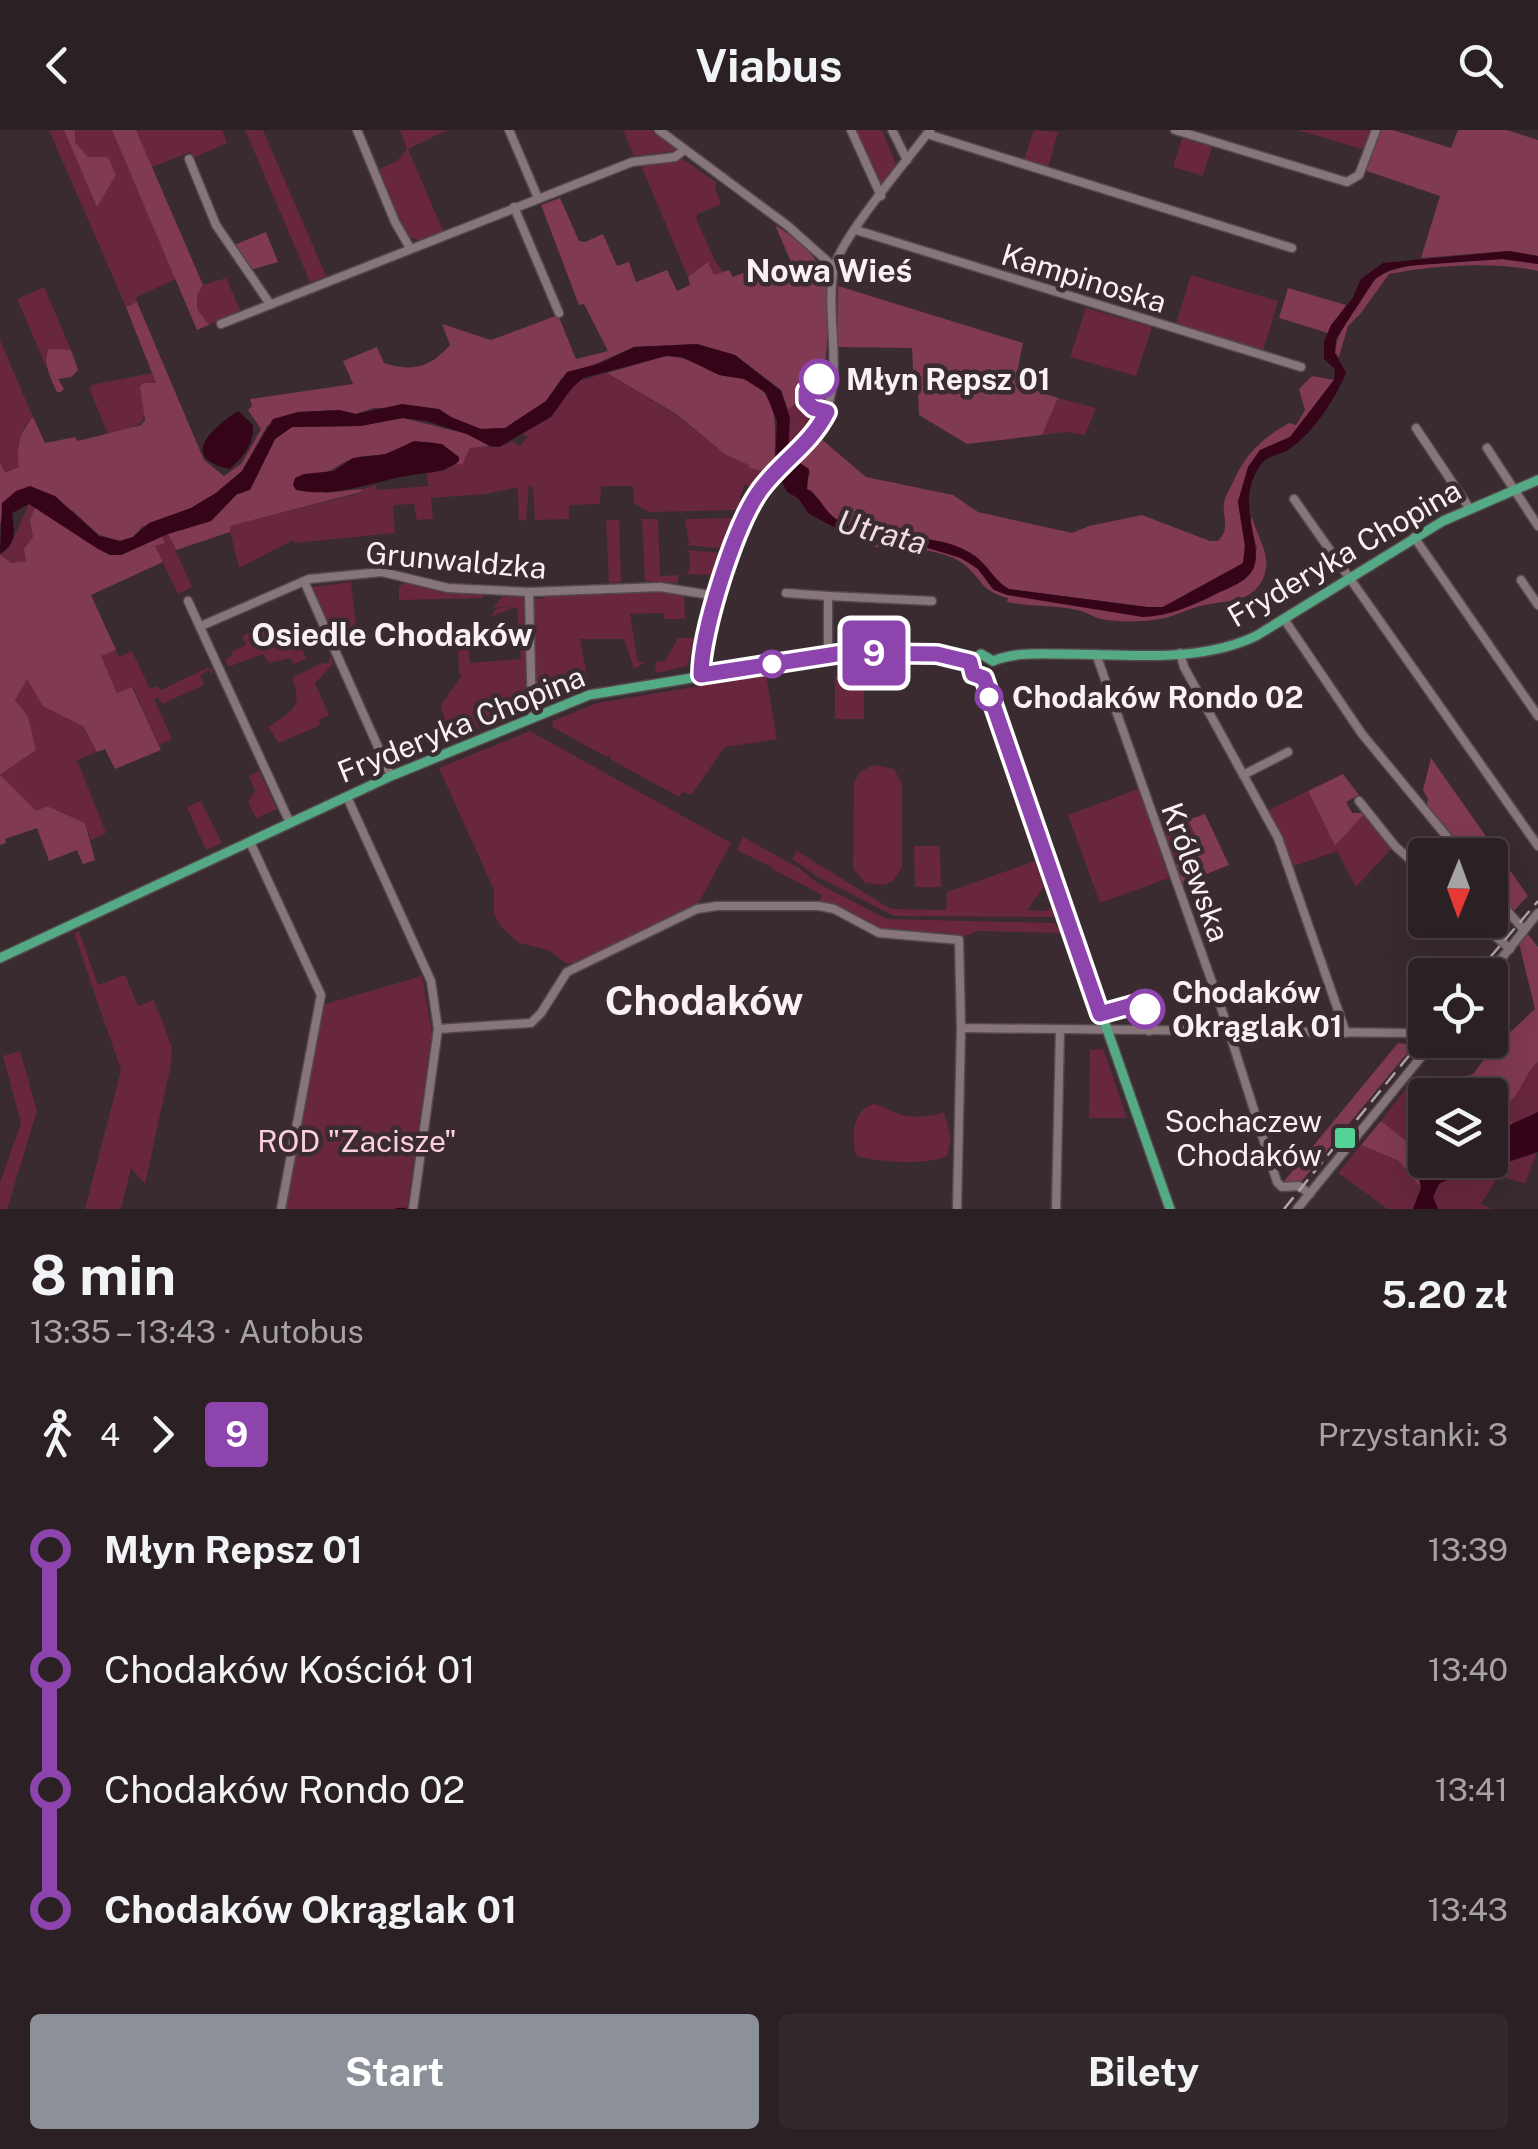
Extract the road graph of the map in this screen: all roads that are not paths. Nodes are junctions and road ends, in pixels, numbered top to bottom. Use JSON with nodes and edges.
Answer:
{"nodes":[{"id":1,"x":356,"y":130,"type":"edge"},
{"id":2,"x":509,"y":130,"type":"edge"},
{"id":3,"x":658,"y":130,"type":"edge"},
{"id":4,"x":851,"y":130,"type":"edge"},
{"id":5,"x":892,"y":130,"type":"edge"},
{"id":6,"x":1174,"y":130,"type":"edge"},
{"id":7,"x":1376,"y":130,"type":"edge"},
{"id":8,"x":928,"y":132,"type":"edge"},
{"id":9,"x":684,"y":150,"type":"junction"},
{"id":10,"x":189,"y":158,"type":"dead end"},
{"id":11,"x":907,"y":160,"type":"junction"},
{"id":12,"x":881,"y":196,"type":"junction"},
{"id":13,"x":538,"y":198,"type":"junction"},
{"id":14,"x":514,"y":207,"type":"junction"},
{"id":15,"x":856,"y":230,"type":"junction"},
{"id":16,"x":410,"y":248,"type":"junction"},
{"id":17,"x":1292,"y":248,"type":"dead end"},
{"id":18,"x":834,"y":267,"type":"junction"},
{"id":19,"x":270,"y":304,"type":"junction"},
{"id":20,"x":559,"y":313,"type":"dead end"},
{"id":21,"x":220,"y":324,"type":"dead end"},
{"id":22,"x":1301,"y":367,"type":"dead end"},
{"id":23,"x":1416,"y":428,"type":"dead end"},
{"id":24,"x":1487,"y":448,"type":"dead end"},
{"id":25,"x":1538,"y":480,"type":"edge"},
{"id":26,"x":1514,"y":489,"type":"junction"},
{"id":27,"x":1294,"y":500,"type":"dead end"},
{"id":28,"x":1470,"y":509,"type":"junction"},
{"id":29,"x":1538,"y":526,"type":"edge"},
{"id":30,"x":1414,"y":537,"type":"junction"},
{"id":31,"x":1350,"y":578,"type":"junction"},
{"id":32,"x":1521,"y":580,"type":"dead end"},
{"id":33,"x":304,"y":581,"type":"junction"},
{"id":34,"x":530,"y":592,"type":"junction"},
{"id":35,"x":786,"y":594,"type":"dead end"},
{"id":36,"x":717,"y":596,"type":"junction"},
{"id":37,"x":828,"y":596,"type":"junction"},
{"id":38,"x":188,"y":601,"type":"dead end"},
{"id":39,"x":932,"y":602,"type":"dead end"},
{"id":40,"x":1538,"y":605,"type":"edge"},
{"id":41,"x":1284,"y":619,"type":"junction"},
{"id":42,"x":201,"y":626,"type":"junction"},
{"id":43,"x":1180,"y":653,"type":"junction"},
{"id":44,"x":1096,"y":654,"type":"junction"},
{"id":45,"x":828,"y":655,"type":"junction"},
{"id":46,"x":992,"y":661,"type":"junction"},
{"id":47,"x":970,"y":662,"type":"junction"},
{"id":48,"x":701,"y":675,"type":"junction"},
{"id":49,"x":984,"y":678,"type":"junction"},
{"id":50,"x":1538,"y":716,"type":"edge"},
{"id":51,"x":532,"y":718,"type":"junction"},
{"id":52,"x":1288,"y":752,"type":"dead end"},
{"id":53,"x":1243,"y":774,"type":"junction"},
{"id":54,"x":391,"y":776,"type":"junction"},
{"id":55,"x":347,"y":797,"type":"junction"},
{"id":56,"x":1358,"y":802,"type":"dead end"},
{"id":57,"x":290,"y":823,"type":"junction"},
{"id":58,"x":1447,"y":838,"type":"edge"},
{"id":59,"x":250,"y":842,"type":"junction"},
{"id":60,"x":1538,"y":846,"type":"edge"},
{"id":61,"x":1408,"y":859,"type":"edge"},
{"id":62,"x":1508,"y":912,"type":"edge"},
{"id":63,"x":1538,"y":913,"type":"edge"},
{"id":64,"x":1524,"y":930,"type":"junction"},
{"id":65,"x":1497,"y":938,"type":"edge"},
{"id":66,"x":1510,"y":949,"type":"junction"},
{"id":67,"x":0,"y":958,"type":"edge"},
{"id":68,"x":1502,"y":958,"type":"edge"},
{"id":69,"x":1100,"y":1014,"type":"junction"},
{"id":70,"x":961,"y":1028,"type":"junction"},
{"id":71,"x":438,"y":1029,"type":"junction"},
{"id":72,"x":1060,"y":1030,"type":"junction"},
{"id":73,"x":1106,"y":1031,"type":"junction"},
{"id":74,"x":1149,"y":1031,"type":"junction"},
{"id":75,"x":1226,"y":1031,"type":"junction"},
{"id":76,"x":1346,"y":1033,"type":"junction"},
{"id":77,"x":1408,"y":1038,"type":"edge"},
{"id":78,"x":1417,"y":1058,"type":"edge"},
{"id":79,"x":1310,"y":1194,"type":"junction"},
{"id":80,"x":281,"y":1209,"type":"edge"},
{"id":81,"x":412,"y":1209,"type":"edge"},
{"id":82,"x":957,"y":1209,"type":"edge"},
{"id":83,"x":1056,"y":1209,"type":"edge"},
{"id":84,"x":1170,"y":1209,"type":"edge"},
{"id":85,"x":1297,"y":1209,"type":"edge"}],
"edges":[{"from":1,"to":16,"type":"street"},
{"from":2,"to":13,"type":"street"},
{"from":3,"to":9,"type":"street"},
{"from":4,"to":12,"type":"street"},
{"from":5,"to":11,"type":"street"},
{"from":6,"to":7,"type":"street"},
{"from":8,"to":11,"type":"street"},
{"from":8,"to":17,"type":"street"},
{"from":9,"to":13,"type":"street"},
{"from":9,"to":18,"type":"street"},
{"from":10,"to":19,"type":"street"},
{"from":11,"to":12,"type":"street"},
{"from":12,"to":15,"type":"street"},
{"from":13,"to":14,"type":"street"},
{"from":14,"to":16,"type":"street"},
{"from":14,"to":20,"type":"street"},
{"from":15,"to":18,"type":"street"},
{"from":15,"to":22,"type":"street","name":"Kampinoska"},
{"from":16,"to":19,"type":"street"},
{"from":18,"to":36,"type":"street"},
{"from":19,"to":21,"type":"street"},
{"from":23,"to":28,"type":"street"},
{"from":24,"to":26,"type":"street"},
{"from":25,"to":26,"type":"main road","name":"Fryderyka Chopina"},
{"from":26,"to":28,"type":"main road","name":"Fryderyka Chopina"},
{"from":26,"to":29,"type":"street"},
{"from":27,"to":31,"type":"street"},
{"from":28,"to":30,"type":"main road","name":"Fryderyka Chopina"},
{"from":30,"to":31,"type":"main road","name":"Fryderyka Chopina"},
{"from":30,"to":50,"type":"street"},
{"from":31,"to":41,"type":"main road","name":"Fryderyka Chopina"},
{"from":31,"to":60,"type":"street"},
{"from":32,"to":40,"type":"street"},
{"from":33,"to":34,"type":"street","name":"Grunwaldzka"},
{"from":33,"to":42,"type":"street","name":"Grunwaldzka"},
{"from":33,"to":54,"type":"street"},
{"from":34,"to":36,"type":"street","name":"Grunwaldzka"},
{"from":34,"to":51,"type":"street"},
{"from":35,"to":37,"type":"street"},
{"from":36,"to":48,"type":"street"},
{"from":37,"to":39,"type":"street"},
{"from":37,"to":45,"type":"street"},
{"from":38,"to":42,"type":"street"},
{"from":41,"to":43,"type":"main road","name":"Fryderyka Chopina"},
{"from":41,"to":58,"type":"street"},
{"from":42,"to":57,"type":"street"},
{"from":43,"to":44,"type":"main road","name":"Fryderyka Chopina"},
{"from":43,"to":53,"type":"street"},
{"from":44,"to":46,"type":"main road","name":"Fryderyka Chopina"},
{"from":44,"to":75,"type":"street","name":"Królewska"},
{"from":45,"to":47,"type":"main road","name":"Fryderyka Chopina"},
{"from":45,"to":48,"type":"main road","name":"Fryderyka Chopina"},
{"from":46,"to":47,"type":"main road"},
{"from":46,"to":49,"type":"main road"},
{"from":47,"to":49,"type":"main road"},
{"from":48,"to":51,"type":"main road","name":"Fryderyka Chopina"},
{"from":49,"to":69,"type":"main road"},
{"from":51,"to":54,"type":"main road","name":"Fryderyka Chopina"},
{"from":52,"to":53,"type":"street"},
{"from":53,"to":76,"type":"street"},
{"from":54,"to":55,"type":"main road","name":"Fryderyka Chopina"},
{"from":55,"to":57,"type":"main road","name":"Fryderyka Chopina"},
{"from":55,"to":71,"type":"street"},
{"from":56,"to":61,"type":"street"},
{"from":57,"to":59,"type":"main road","name":"Fryderyka Chopina"},
{"from":59,"to":67,"type":"main road","name":"Fryderyka Chopina"},
{"from":59,"to":80,"type":"street"},
{"from":62,"to":64,"type":"street"},
{"from":63,"to":64,"type":"street"},
{"from":64,"to":66,"type":"street"},
{"from":65,"to":66,"type":"street"},
{"from":66,"to":68,"type":"street"},
{"from":69,"to":73,"type":"main road"},
{"from":69,"to":74,"type":"street"},
{"from":70,"to":71,"type":"street"},
{"from":70,"to":72,"type":"street"},
{"from":70,"to":82,"type":"street"},
{"from":71,"to":81,"type":"street"},
{"from":72,"to":73,"type":"street"},
{"from":72,"to":83,"type":"street"},
{"from":73,"to":74,"type":"street"},
{"from":73,"to":84,"type":"main road"},
{"from":74,"to":75,"type":"street"},
{"from":75,"to":76,"type":"street"},
{"from":75,"to":79,"type":"street","name":"Królewska"},
{"from":76,"to":77,"type":"street"},
{"from":78,"to":79,"type":"street"},
{"from":79,"to":85,"type":"street"}]}
